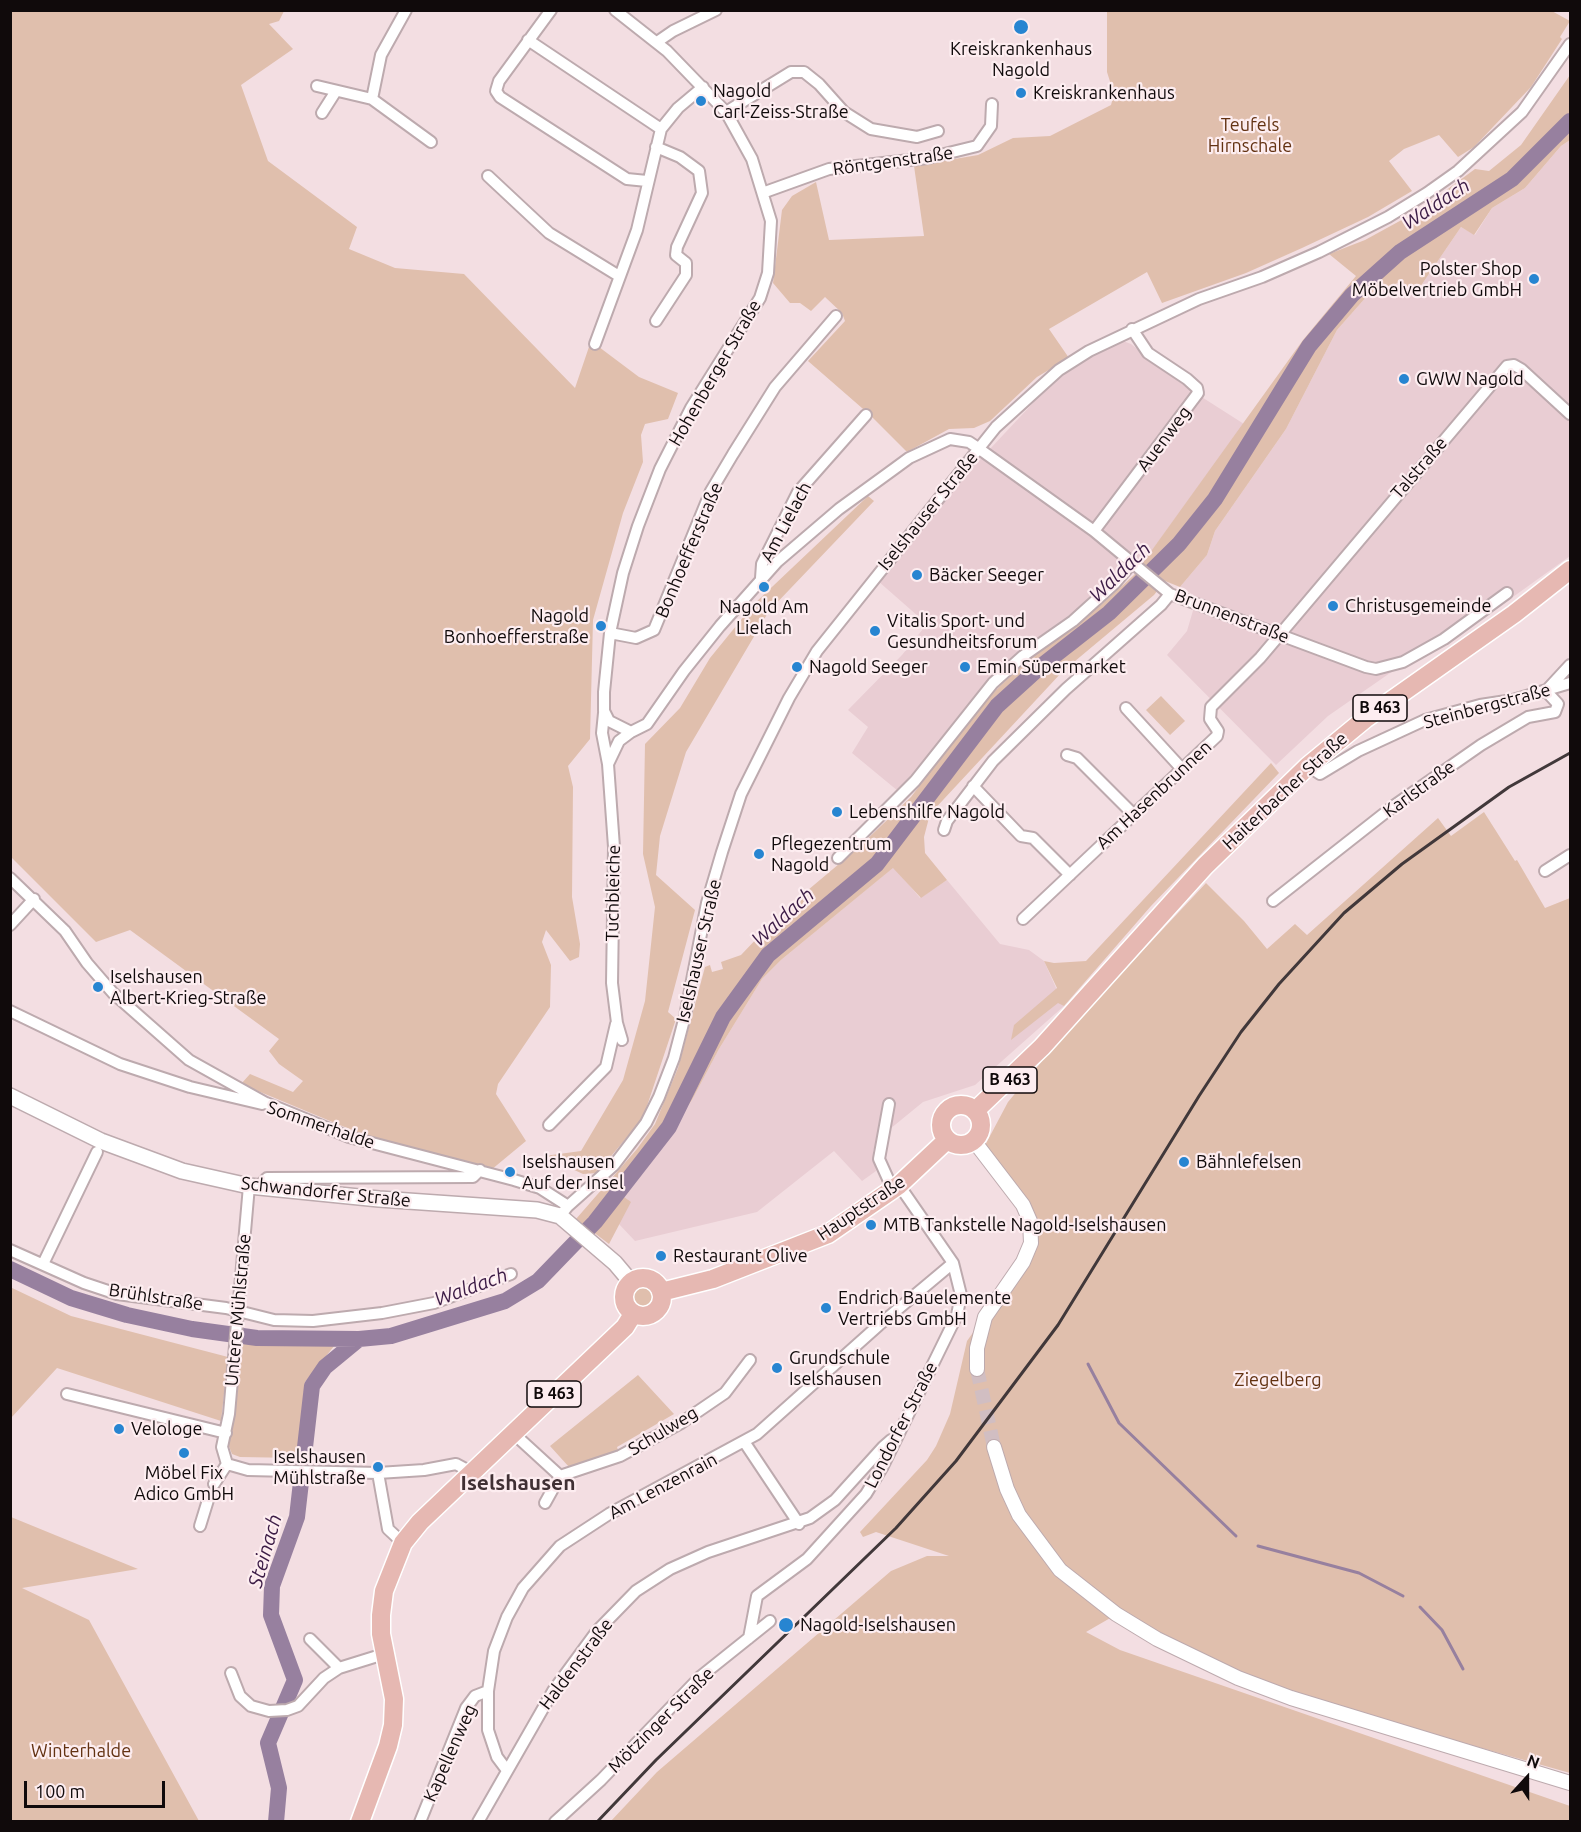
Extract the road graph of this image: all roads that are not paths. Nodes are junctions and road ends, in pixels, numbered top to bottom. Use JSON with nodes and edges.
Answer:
{"nodes":[{"id":1,"x":406,"y":10,"type":"edge"},
{"id":2,"x":551,"y":10,"type":"edge"},
{"id":3,"x":615,"y":10,"type":"edge"},
{"id":4,"x":716,"y":10,"type":"edge"},
{"id":5,"x":528,"y":40,"type":"junction"},
{"id":6,"x":657,"y":42,"type":"junction"},
{"id":7,"x":1570,"y":44,"type":"edge"},
{"id":8,"x":317,"y":86,"type":"dead end"},
{"id":9,"x":703,"y":87,"type":"junction"},
{"id":10,"x":336,"y":91,"type":"junction"},
{"id":11,"x":372,"y":99,"type":"junction"},
{"id":12,"x":992,"y":104,"type":"dead end"},
{"id":13,"x":322,"y":112,"type":"dead end"},
{"id":14,"x":726,"y":112,"type":"junction"},
{"id":15,"x":661,"y":129,"type":"junction"},
{"id":16,"x":938,"y":131,"type":"dead end"},
{"id":17,"x":431,"y":142,"type":"dead end"},
{"id":18,"x":656,"y":147,"type":"junction"},
{"id":19,"x":488,"y":176,"type":"dead end"},
{"id":20,"x":646,"y":181,"type":"junction"},
{"id":21,"x":765,"y":192,"type":"junction"},
{"id":22,"x":620,"y":276,"type":"junction"},
{"id":23,"x":836,"y":316,"type":"dead end"},
{"id":24,"x":656,"y":321,"type":"dead end"},
{"id":25,"x":1132,"y":329,"type":"junction"},
{"id":26,"x":595,"y":344,"type":"dead end"},
{"id":27,"x":1570,"y":414,"type":"edge"},
{"id":28,"x":866,"y":415,"type":"dead end"},
{"id":29,"x":978,"y":448,"type":"junction"},
{"id":30,"x":1094,"y":531,"type":"junction"},
{"id":31,"x":1136,"y":567,"type":"junction"},
{"id":32,"x":1570,"y":570,"type":"edge"},
{"id":33,"x":760,"y":578,"type":"junction"},
{"id":34,"x":1166,"y":591,"type":"junction"},
{"id":35,"x":1507,"y":593,"type":"dead end"},
{"id":36,"x":610,"y":633,"type":"junction"},
{"id":37,"x":1279,"y":634,"type":"junction"},
{"id":38,"x":1570,"y":665,"type":"edge"},
{"id":39,"x":1570,"y":683,"type":"edge"},
{"id":40,"x":1546,"y":691,"type":"junction"},
{"id":41,"x":1126,"y":708,"type":"dead end"},
{"id":42,"x":604,"y":711,"type":"junction"},
{"id":43,"x":631,"y":732,"type":"junction"},
{"id":44,"x":1067,"y":755,"type":"dead end"},
{"id":45,"x":608,"y":764,"type":"junction"},
{"id":46,"x":1308,"y":766,"type":"junction"},
{"id":47,"x":1182,"y":769,"type":"junction"},
{"id":48,"x":973,"y":786,"type":"junction"},
{"id":49,"x":1134,"y":815,"type":"junction"},
{"id":50,"x":944,"y":830,"type":"dead end"},
{"id":51,"x":1570,"y":855,"type":"edge"},
{"id":52,"x":838,"y":858,"type":"dead end"},
{"id":53,"x":1545,"y":871,"type":"dead end"},
{"id":54,"x":1070,"y":875,"type":"junction"},
{"id":55,"x":10,"y":878,"type":"edge"},
{"id":56,"x":34,"y":899,"type":"junction"},
{"id":57,"x":1273,"y":901,"type":"dead end"},
{"id":58,"x":1023,"y":919,"type":"dead end"},
{"id":59,"x":10,"y":925,"type":"edge"},
{"id":60,"x":10,"y":1011,"type":"edge"},
{"id":61,"x":617,"y":1023,"type":"junction"},
{"id":62,"x":622,"y":1040,"type":"dead end"},
{"id":63,"x":10,"y":1096,"type":"edge"},
{"id":64,"x":266,"y":1103,"type":"junction"},
{"id":65,"x":889,"y":1104,"type":"dead end"},
{"id":66,"x":975,"y":1111,"type":"junction"},
{"id":67,"x":549,"y":1125,"type":"dead end"},
{"id":68,"x":947,"y":1140,"type":"junction"},
{"id":69,"x":974,"y":1141,"type":"junction"},
{"id":70,"x":97,"y":1152,"type":"dead end"},
{"id":71,"x":480,"y":1170,"type":"junction"},
{"id":72,"x":254,"y":1186,"type":"junction"},
{"id":73,"x":896,"y":1188,"type":"junction"},
{"id":74,"x":564,"y":1211,"type":"junction"},
{"id":75,"x":10,"y":1250,"type":"edge"},
{"id":76,"x":953,"y":1263,"type":"junction"},
{"id":77,"x":43,"y":1264,"type":"junction"},
{"id":78,"x":511,"y":1274,"type":"dead end"},
{"id":79,"x":631,"y":1282,"type":"junction"},
{"id":80,"x":662,"y":1292,"type":"junction"},
{"id":81,"x":633,"y":1314,"type":"junction"},
{"id":82,"x":238,"y":1317,"type":"junction"},
{"id":83,"x":750,"y":1360,"type":"dead end"},
{"id":84,"x":977,"y":1369,"type":"tunnel mouth"},
{"id":85,"x":67,"y":1394,"type":"dead end"},
{"id":86,"x":226,"y":1433,"type":"junction"},
{"id":87,"x":513,"y":1433,"type":"junction"},
{"id":88,"x":896,"y":1441,"type":"junction"},
{"id":89,"x":745,"y":1443,"type":"junction"},
{"id":90,"x":994,"y":1447,"type":"tunnel mouth"},
{"id":91,"x":227,"y":1464,"type":"junction"},
{"id":92,"x":471,"y":1472,"type":"junction"},
{"id":93,"x":378,"y":1473,"type":"junction"},
{"id":94,"x":561,"y":1476,"type":"junction"},
{"id":95,"x":214,"y":1484,"type":"tunnel mouth"},
{"id":96,"x":208,"y":1500,"type":"tunnel mouth"},
{"id":97,"x":545,"y":1503,"type":"dead end"},
{"id":98,"x":799,"y":1524,"type":"junction"},
{"id":99,"x":200,"y":1526,"type":"dead end"},
{"id":100,"x":403,"y":1543,"type":"junction"},
{"id":101,"x":770,"y":1621,"type":"dead end"},
{"id":102,"x":748,"y":1638,"type":"junction"},
{"id":103,"x":310,"y":1639,"type":"dead end"},
{"id":104,"x":384,"y":1654,"type":"junction"},
{"id":105,"x":339,"y":1668,"type":"junction"},
{"id":106,"x":231,"y":1673,"type":"dead end"},
{"id":107,"x":488,"y":1691,"type":"junction"},
{"id":108,"x":506,"y":1769,"type":"junction"},
{"id":109,"x":1570,"y":1783,"type":"edge"},
{"id":110,"x":360,"y":1821,"type":"edge"},
{"id":111,"x":420,"y":1821,"type":"edge"},
{"id":112,"x":478,"y":1821,"type":"edge"},
{"id":113,"x":555,"y":1821,"type":"edge"}],
"edges":[{"from":1,"to":11,"type":"street"},
{"from":2,"to":5,"type":"street"},
{"from":3,"to":6,"type":"street","name":"Hohenberger Straße"},
{"from":4,"to":6,"type":"street"},
{"from":5,"to":15,"type":"street"},
{"from":5,"to":20,"type":"street"},
{"from":6,"to":9,"type":"street","name":"Hohenberger Straße"},
{"from":7,"to":25,"type":"street","name":"Iselshauser Straße"},
{"from":8,"to":10,"type":"street"},
{"from":9,"to":14,"type":"street","name":"Hohenberger Straße"},
{"from":9,"to":15,"type":"street"},
{"from":10,"to":11,"type":"street"},
{"from":10,"to":13,"type":"street"},
{"from":11,"to":17,"type":"street"},
{"from":12,"to":21,"type":"street","name":"Röntgenstraße"},
{"from":14,"to":16,"type":"street"},
{"from":14,"to":21,"type":"street","name":"Hohenberger Straße"},
{"from":15,"to":18,"type":"street"},
{"from":18,"to":20,"type":"street"},
{"from":18,"to":24,"type":"street"},
{"from":19,"to":22,"type":"street"},
{"from":20,"to":22,"type":"street"},
{"from":21,"to":36,"type":"street","name":"Hohenberger Straße"},
{"from":22,"to":26,"type":"street"},
{"from":23,"to":36,"type":"street","name":"Bonhoefferstraße"},
{"from":25,"to":29,"type":"street","name":"Iselshauser Straße"},
{"from":25,"to":30,"type":"street","name":"Auenweg"},
{"from":27,"to":37,"type":"street","name":"Talstraße"},
{"from":28,"to":33,"type":"street","name":"Am Lielach"},
{"from":29,"to":30,"type":"street","name":"Brunnenstraße"},
{"from":29,"to":33,"type":"street"},
{"from":29,"to":74,"type":"street","name":"Iselshauser Straße"},
{"from":30,"to":31,"type":"street","name":"Brunnenstraße"},
{"from":31,"to":34,"type":"street","name":"Brunnenstraße"},
{"from":31,"to":52,"type":"street"},
{"from":32,"to":46,"type":"main road","name":"Haiterbacher Straße","number":"B 463"},
{"from":33,"to":43,"type":"street"},
{"from":34,"to":37,"type":"street","name":"Brunnenstraße"},
{"from":34,"to":48,"type":"street"},
{"from":35,"to":37,"type":"street","name":"Brunnenstraße"},
{"from":36,"to":42,"type":"street","name":"Hohenberger Straße"},
{"from":37,"to":47,"type":"street","name":"Am Hasenbrunnen"},
{"from":38,"to":40,"type":"street"},
{"from":39,"to":40,"type":"street","name":"Steinbergstraße"},
{"from":40,"to":46,"type":"street","name":"Steinbergstraße"},
{"from":40,"to":57,"type":"street","name":"Karlstraße"},
{"from":41,"to":47,"type":"street"},
{"from":42,"to":43,"type":"street"},
{"from":42,"to":45,"type":"street","name":"Tuchbleiche"},
{"from":43,"to":45,"type":"street"},
{"from":44,"to":49,"type":"street"},
{"from":45,"to":61,"type":"street","name":"Tuchbleiche"},
{"from":46,"to":66,"type":"main road","name":"Haiterbacher Straße","number":"B 463"},
{"from":47,"to":49,"type":"street","name":"Am Hasenbrunnen"},
{"from":48,"to":50,"type":"street"},
{"from":48,"to":54,"type":"street"},
{"from":49,"to":54,"type":"street","name":"Am Hasenbrunnen"},
{"from":51,"to":53,"type":"street"},
{"from":54,"to":58,"type":"street","name":"Am Hasenbrunnen"},
{"from":55,"to":56,"type":"street"},
{"from":56,"to":59,"type":"street"},
{"from":56,"to":64,"type":"street"},
{"from":60,"to":64,"type":"street","name":"Sommerhalde"},
{"from":61,"to":62,"type":"street","name":"Tuchbleiche"},
{"from":61,"to":67,"type":"street","name":"Tuchbleiche"},
{"from":63,"to":72,"type":"main road","name":"Schwandorfer Straße"},
{"from":64,"to":71,"type":"street","name":"Sommerhalde"},
{"from":65,"to":73,"type":"street","name":"Londorfer Straße"},
{"from":66,"to":68,"type":"main road"},
{"from":66,"to":69,"type":"main road"},
{"from":68,"to":69,"type":"main road"},
{"from":68,"to":73,"type":"main road","name":"Hauptstraße"},
{"from":69,"to":84,"type":"street"},
{"from":70,"to":77,"type":"street"},
{"from":71,"to":72,"type":"street"},
{"from":71,"to":74,"type":"street","name":"Sommerhalde"},
{"from":72,"to":74,"type":"main road","name":"Schwandorfer Straße"},
{"from":72,"to":82,"type":"street","name":"Untere Mühlstraße"},
{"from":73,"to":76,"type":"street","name":"Londorfer Straße"},
{"from":73,"to":80,"type":"main road","name":"Hauptstraße"},
{"from":74,"to":79,"type":"main road","name":"Schwandorfer Straße"},
{"from":75,"to":77,"type":"street","name":"Brühlstraße"},
{"from":76,"to":88,"type":"street","name":"Londorfer Straße"},
{"from":76,"to":89,"type":"street","name":"Am Lenzenrain"},
{"from":77,"to":82,"type":"street","name":"Brühlstraße"},
{"from":78,"to":82,"type":"street","name":"Brühlstraße"},
{"from":79,"to":80,"type":"main road"},
{"from":79,"to":81,"type":"main road"},
{"from":80,"to":81,"type":"main road"},
{"from":81,"to":87,"type":"main road","number":"B 463"},
{"from":82,"to":86,"type":"street","name":"Untere Mühlstraße"},
{"from":83,"to":94,"type":"street","name":"Schulweg"},
{"from":85,"to":86,"type":"street"},
{"from":86,"to":91,"type":"street","name":"Untere Mühlstraße"},
{"from":87,"to":92,"type":"main road","number":"B 463"},
{"from":87,"to":94,"type":"street"},
{"from":88,"to":98,"type":"street","name":"Haldenstraße"},
{"from":88,"to":102,"type":"street","name":"Londorfer Straße"},
{"from":89,"to":98,"type":"street"},
{"from":89,"to":107,"type":"street","name":"Am Lenzenrain"},
{"from":90,"to":109,"type":"street"},
{"from":91,"to":93,"type":"street"},
{"from":91,"to":95,"type":"street"},
{"from":92,"to":93,"type":"street"},
{"from":92,"to":100,"type":"main road","number":"B 463"},
{"from":93,"to":100,"type":"street"},
{"from":94,"to":97,"type":"street"},
{"from":96,"to":99,"type":"street"},
{"from":98,"to":108,"type":"street","name":"Haldenstraße"},
{"from":100,"to":104,"type":"main road","number":"B 463"},
{"from":101,"to":102,"type":"street","name":"Mötzinger Straße"},
{"from":102,"to":113,"type":"street","name":"Mötzinger Straße"},
{"from":103,"to":105,"type":"street"},
{"from":104,"to":105,"type":"street"},
{"from":104,"to":110,"type":"main road","number":"B 463"},
{"from":105,"to":106,"type":"street"},
{"from":107,"to":108,"type":"street","name":"Am Lenzenrain"},
{"from":107,"to":111,"type":"street","name":"Kapellenweg"},
{"from":108,"to":112,"type":"street","name":"Haldenstraße"}]}
